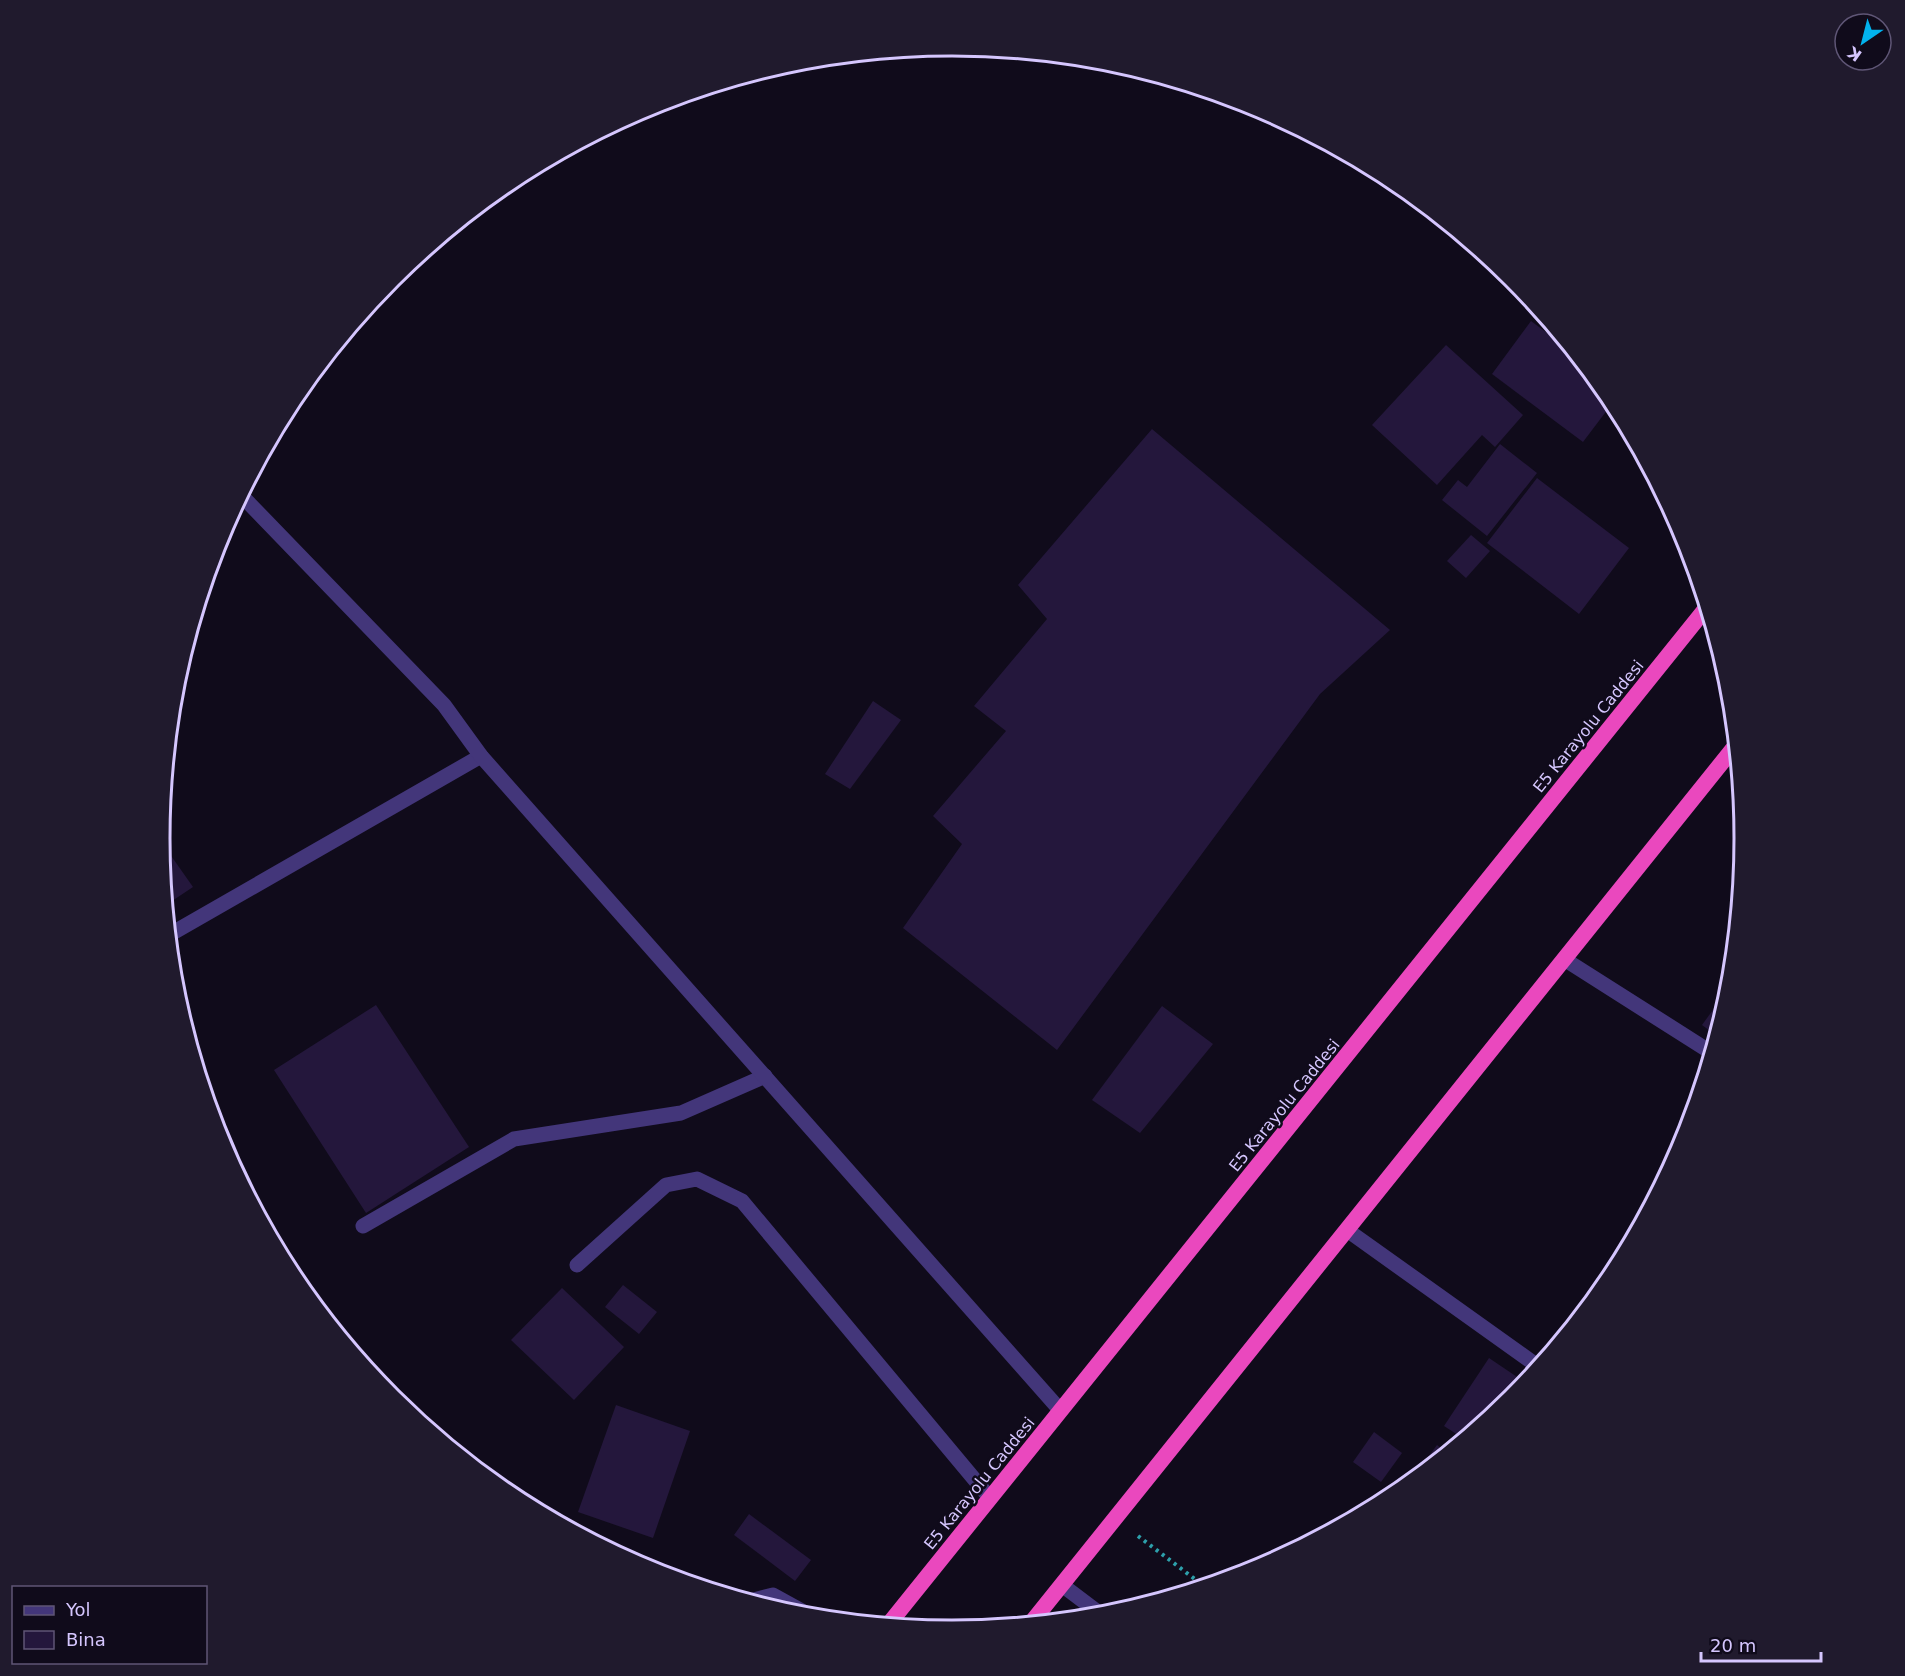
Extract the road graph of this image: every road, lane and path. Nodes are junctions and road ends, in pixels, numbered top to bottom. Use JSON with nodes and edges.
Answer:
{"nodes":[{"id":1,"x":247,"y":501,"type":"edge"},
{"id":2,"x":1702,"y":614,"type":"edge"},
{"id":3,"x":1730,"y":753,"type":"edge"},
{"id":4,"x":482,"y":756,"type":"junction"},
{"id":5,"x":176,"y":931,"type":"edge"},
{"id":6,"x":1564,"y":959,"type":"junction"},
{"id":7,"x":1706,"y":1049,"type":"edge"},
{"id":8,"x":765,"y":1076,"type":"junction"},
{"id":9,"x":363,"y":1226,"type":"dead end"},
{"id":10,"x":1347,"y":1230,"type":"junction"},
{"id":11,"x":577,"y":1265,"type":"dead end"},
{"id":12,"x":1533,"y":1363,"type":"edge"},
{"id":13,"x":1060,"y":1410,"type":"junction"},
{"id":14,"x":990,"y":1498,"type":"junction"},
{"id":15,"x":1115,"y":1519,"type":"junction"},
{"id":16,"x":1197,"y":1581,"type":"edge"},
{"id":17,"x":1062,"y":1585,"type":"junction"},
{"id":18,"x":765,"y":1597,"type":"edge"},
{"id":19,"x":785,"y":1602,"type":"edge"},
{"id":20,"x":1092,"y":1607,"type":"edge"},
{"id":21,"x":1037,"y":1616,"type":"edge"},
{"id":22,"x":893,"y":1618,"type":"edge"}],
"edges":[{"from":1,"to":4,"type":"street"},
{"from":2,"to":13,"type":"highway","name":"E5 Karayolu Caddesi"},
{"from":3,"to":6,"type":"highway"},
{"from":4,"to":5,"type":"street"},
{"from":4,"to":8,"type":"street"},
{"from":6,"to":7,"type":"street"},
{"from":6,"to":10,"type":"highway"},
{"from":8,"to":9,"type":"street"},
{"from":8,"to":13,"type":"street"},
{"from":10,"to":12,"type":"street"},
{"from":10,"to":15,"type":"highway"},
{"from":11,"to":14,"type":"street"},
{"from":13,"to":14,"type":"highway","name":"E5 Karayolu Caddesi"},
{"from":14,"to":22,"type":"highway","name":"E5 Karayolu Caddesi"},
{"from":15,"to":16,"type":"path"},
{"from":15,"to":17,"type":"highway"},
{"from":17,"to":20,"type":"street"},
{"from":17,"to":21,"type":"highway"},
{"from":18,"to":19,"type":"street"}]}
